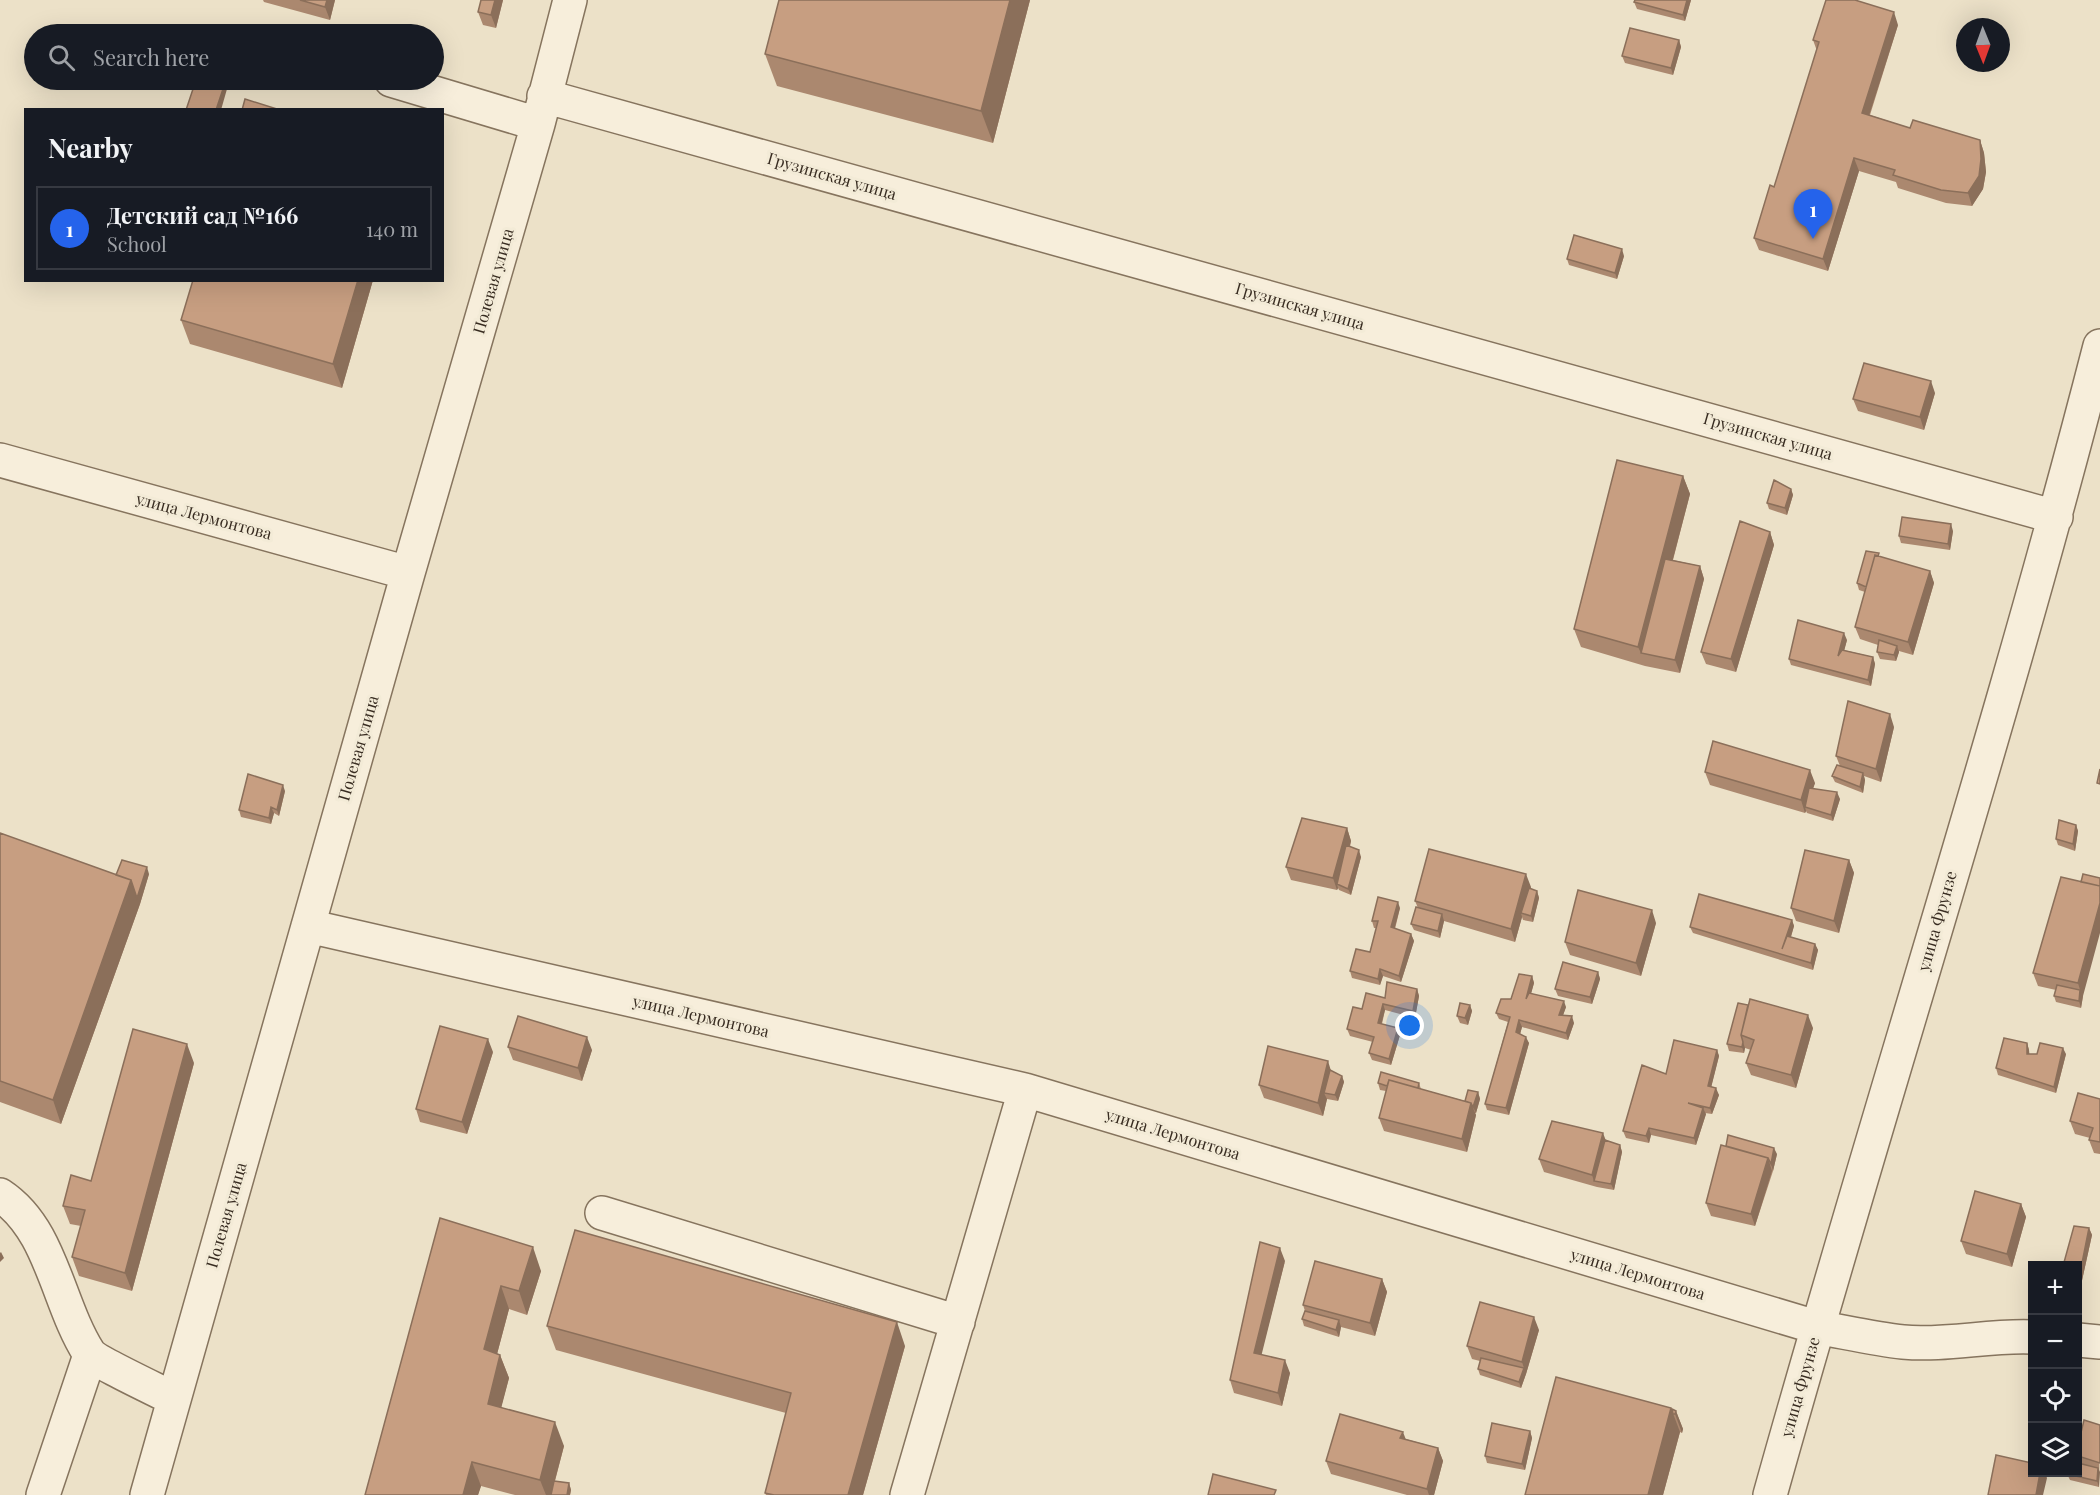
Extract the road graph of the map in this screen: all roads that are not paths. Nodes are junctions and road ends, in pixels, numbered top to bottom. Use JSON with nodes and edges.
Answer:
{"nodes":[{"id":1,"x":570,"y":0,"type":"edge"},
{"id":2,"x":441,"y":90,"type":"edge"},
{"id":3,"x":541,"y":110,"type":"junction"},
{"id":4,"x":2100,"y":346,"type":"edge"},
{"id":5,"x":0,"y":460,"type":"edge"},
{"id":6,"x":2056,"y":517,"type":"junction"},
{"id":7,"x":408,"y":573,"type":"junction"},
{"id":8,"x":308,"y":926,"type":"junction"},
{"id":9,"x":1025,"y":1090,"type":"junction"},
{"id":10,"x":0,"y":1195,"type":"edge"},
{"id":11,"x":602,"y":1213,"type":"dead end"},
{"id":12,"x":958,"y":1322,"type":"junction"},
{"id":13,"x":1816,"y":1327,"type":"junction"},
{"id":14,"x":2028,"y":1337,"type":"edge"},
{"id":15,"x":2082,"y":1340,"type":"edge"},
{"id":16,"x":2100,"y":1342,"type":"edge"},
{"id":17,"x":90,"y":1355,"type":"junction"},
{"id":18,"x":174,"y":1399,"type":"junction"},
{"id":19,"x":43,"y":1495,"type":"edge"},
{"id":20,"x":147,"y":1495,"type":"edge"},
{"id":21,"x":907,"y":1495,"type":"edge"},
{"id":22,"x":1770,"y":1495,"type":"edge"}],
"edges":[{"from":1,"to":3,"type":"street","name":"Полевая улица"},
{"from":2,"to":3,"type":"street","name":"Грузинская улица"},
{"from":3,"to":6,"type":"street","name":"Грузинская улица"},
{"from":3,"to":7,"type":"street","name":"Полевая улица"},
{"from":4,"to":6,"type":"street","name":"улица Фрунзе"},
{"from":5,"to":7,"type":"street","name":"улица Лермонтова"},
{"from":6,"to":13,"type":"street","name":"улица Фрунзе"},
{"from":7,"to":8,"type":"street","name":"Полевая улица"},
{"from":8,"to":9,"type":"street","name":"улица Лермонтова"},
{"from":8,"to":18,"type":"street","name":"Полевая улица"},
{"from":9,"to":12,"type":"street"},
{"from":9,"to":13,"type":"street","name":"улица Лермонтова"},
{"from":10,"to":17,"type":"street"},
{"from":11,"to":12,"type":"street"},
{"from":12,"to":21,"type":"street"},
{"from":13,"to":14,"type":"street","name":"улица Лермонтова"},
{"from":13,"to":22,"type":"street","name":"улица Фрунзе"},
{"from":15,"to":16,"type":"street"},
{"from":17,"to":18,"type":"street"},
{"from":17,"to":19,"type":"street"},
{"from":18,"to":20,"type":"street","name":"Полевая улица"}]}
